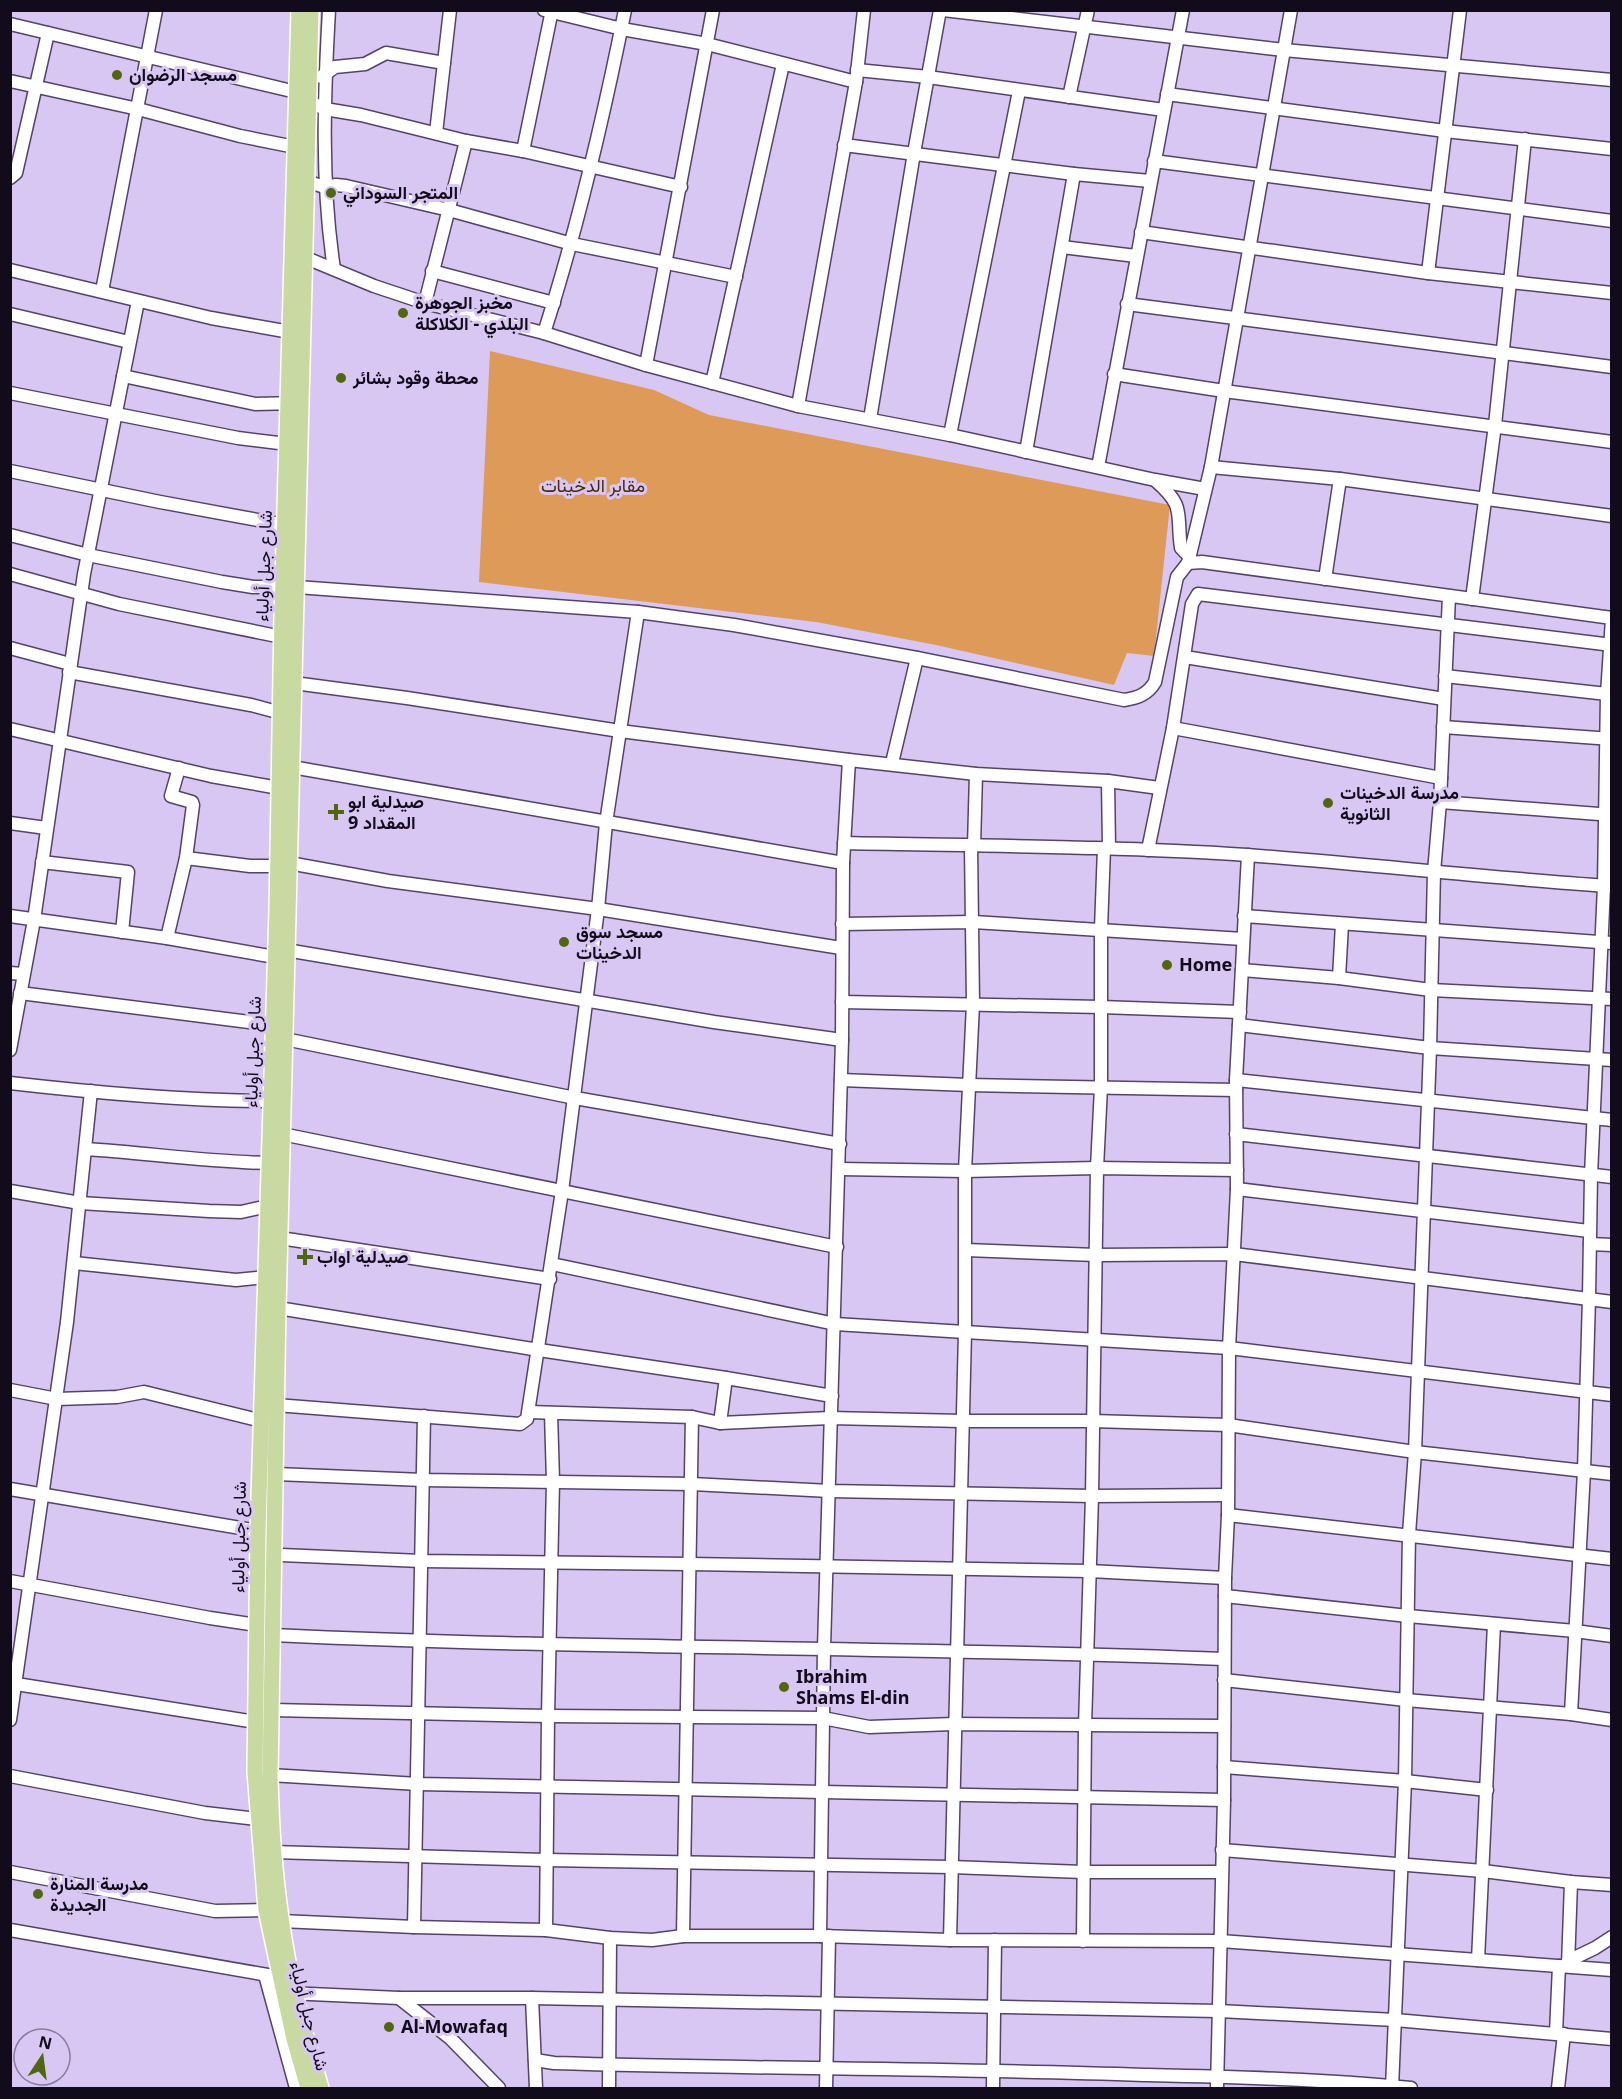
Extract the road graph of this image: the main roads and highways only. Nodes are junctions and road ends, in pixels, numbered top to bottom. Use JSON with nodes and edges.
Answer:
{"nodes":[{"id":1,"x":299,"y":10,"type":"edge"},
{"id":2,"x":311,"y":10,"type":"edge"},
{"id":3,"x":302,"y":96,"type":"junction"},
{"id":4,"x":297,"y":255,"type":"junction"},
{"id":5,"x":294,"y":403,"type":"junction"},
{"id":6,"x":290,"y":587,"type":"junction"},
{"id":7,"x":283,"y":865,"type":"junction"},
{"id":8,"x":281,"y":953,"type":"junction"},
{"id":9,"x":278,"y":1072,"type":"junction"},
{"id":10,"x":290,"y":1993,"type":"junction"},
{"id":11,"x":308,"y":2088,"type":"edge"},
{"id":12,"x":321,"y":2088,"type":"edge"}],
"edges":[{"from":1,"to":3,"type":"main road","name":"شارع جبل أولياء"},
{"from":2,"to":3,"type":"main road","name":"شارع جبل أولياء"},
{"from":3,"to":4,"type":"main road","name":"شارع جبل أولياء"},
{"from":3,"to":4,"type":"main road","name":"شارع جبل أولياء"},
{"from":4,"to":5,"type":"main road","name":"شارع جبل أولياء"},
{"from":4,"to":5,"type":"main road","name":"شارع جبل أولياء"},
{"from":5,"to":6,"type":"main road","name":"شارع جبل أولياء"},
{"from":5,"to":6,"type":"main road","name":"شارع جبل أولياء"},
{"from":6,"to":7,"type":"main road","name":"شارع جبل أولياء"},
{"from":6,"to":7,"type":"main road","name":"شارع جبل أولياء"},
{"from":7,"to":8,"type":"main road","name":"شارع جبل أولياء"},
{"from":8,"to":9,"type":"main road","name":"شارع جبل أولياء"},
{"from":8,"to":9,"type":"main road","name":"شارع جبل أولياء"},
{"from":9,"to":10,"type":"main road","name":"شارع جبل أولياء"},
{"from":9,"to":10,"type":"main road","name":"شارع جبل أولياء"},
{"from":10,"to":11,"type":"main road","name":"شارع جبل أولياء"},
{"from":10,"to":12,"type":"main road","name":"شارع جبل أولياء"}]}
